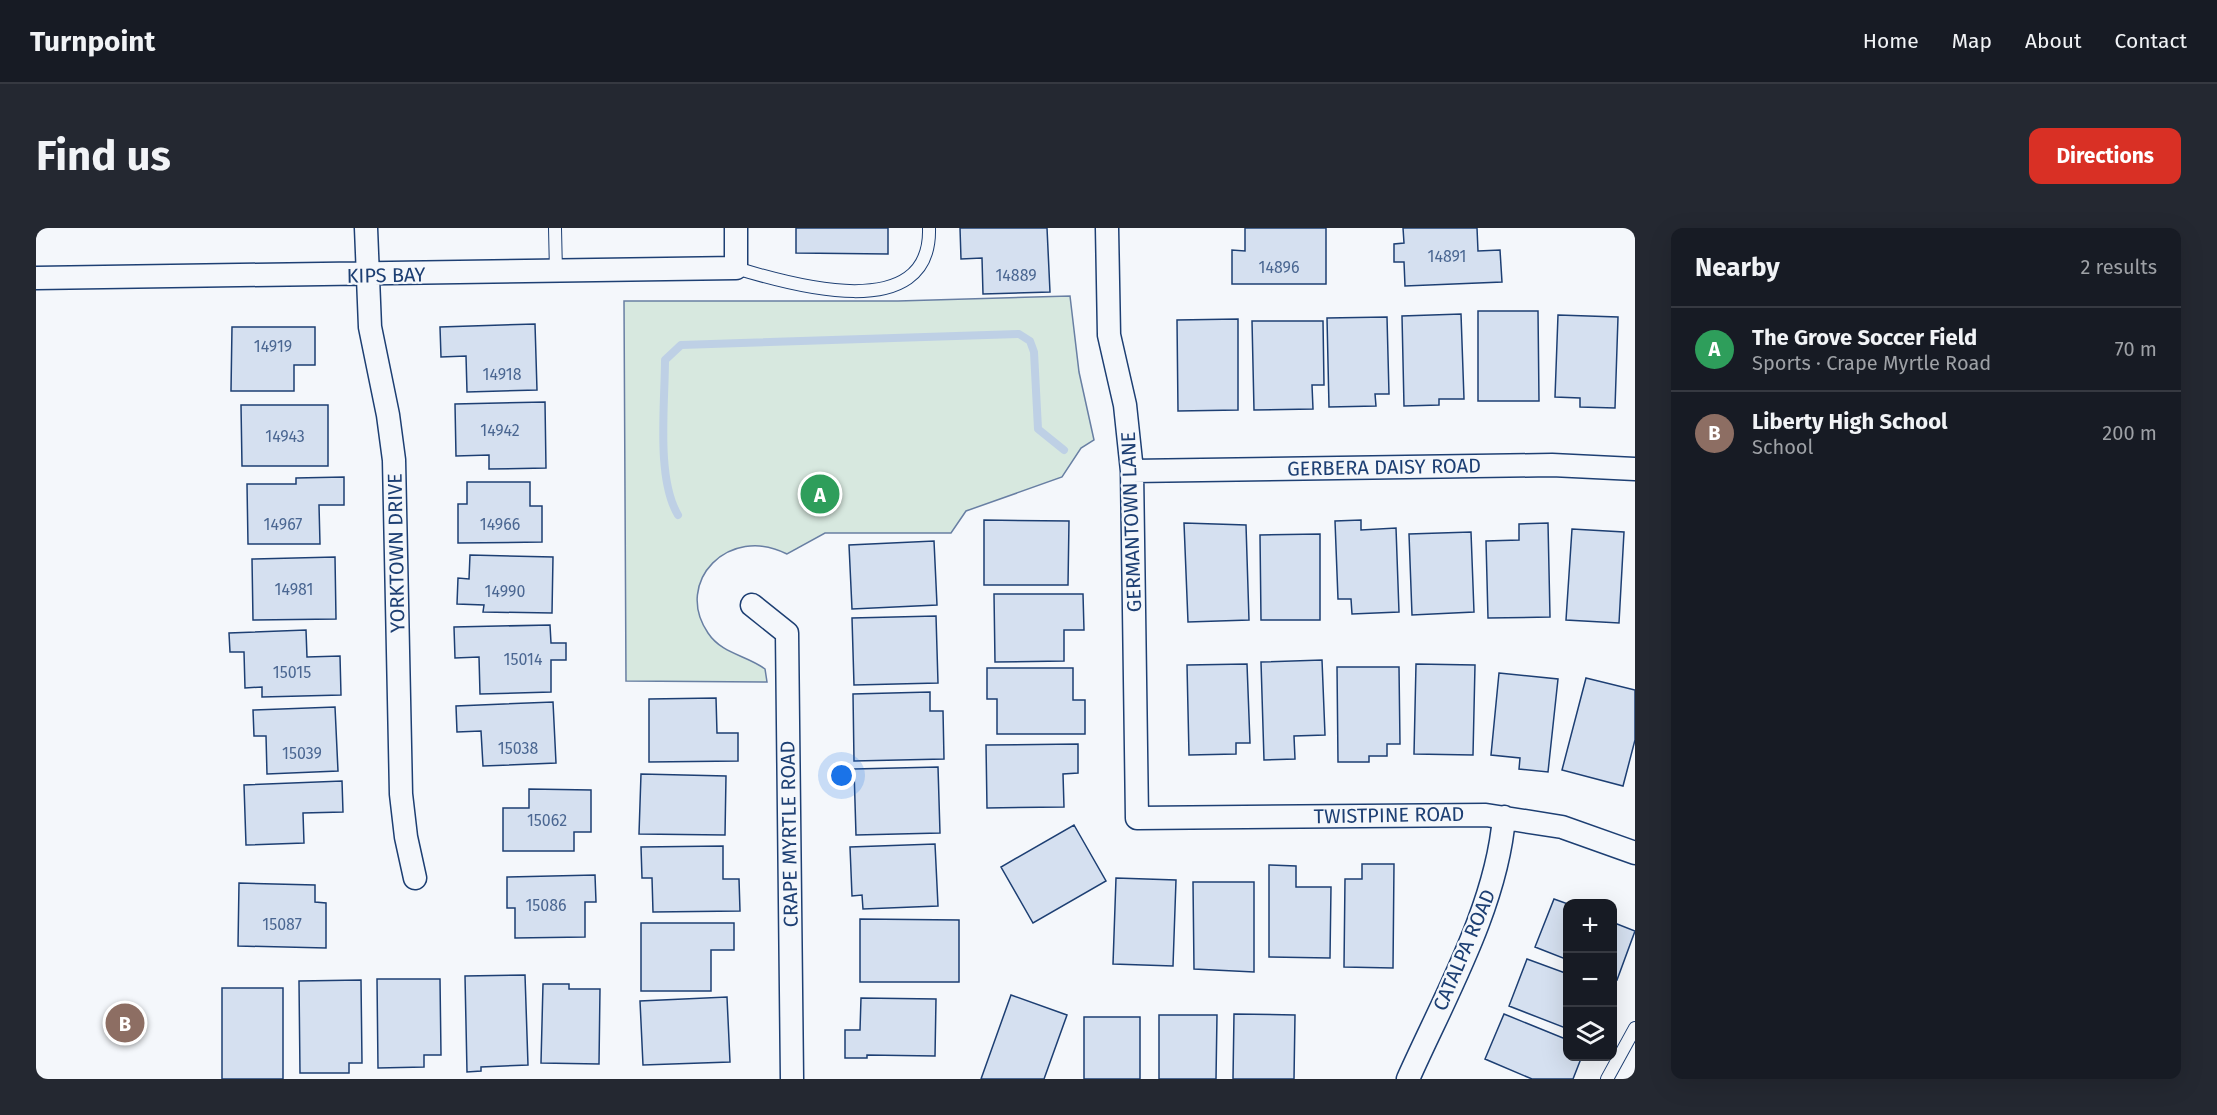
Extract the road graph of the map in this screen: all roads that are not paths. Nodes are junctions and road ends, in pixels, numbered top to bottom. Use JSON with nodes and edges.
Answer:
{"nodes":[{"id":1,"x":366,"y":228,"type":"edge"},
{"id":2,"x":555,"y":228,"type":"edge"},
{"id":3,"x":736,"y":228,"type":"edge"},
{"id":4,"x":929,"y":228,"type":"edge"},
{"id":5,"x":1107,"y":228,"type":"edge"},
{"id":6,"x":736,"y":268,"type":"junction"},
{"id":7,"x":556,"y":272,"type":"junction"},
{"id":8,"x":367,"y":275,"type":"junction"},
{"id":9,"x":36,"y":278,"type":"edge"},
{"id":10,"x":1635,"y":469,"type":"edge"},
{"id":11,"x":1132,"y":471,"type":"junction"},
{"id":12,"x":752,"y":605,"type":"dead end"},
{"id":13,"x":1504,"y":817,"type":"junction"},
{"id":14,"x":1137,"y":819,"type":"joint"},
{"id":15,"x":1635,"y":852,"type":"edge"},
{"id":16,"x":415,"y":878,"type":"dead end"},
{"id":17,"x":1635,"y":1029,"type":"edge"},
{"id":18,"x":792,"y":1079,"type":"edge"},
{"id":19,"x":1408,"y":1079,"type":"edge"},
{"id":20,"x":1607,"y":1079,"type":"edge"}],
"edges":[{"from":1,"to":8,"type":"street","name":"YORKTOWN DRIVE"},
{"from":2,"to":7,"type":"lane"},
{"from":3,"to":6,"type":"street"},
{"from":4,"to":6,"type":"lane"},
{"from":5,"to":11,"type":"street","name":"GERMANTOWN LANE"},
{"from":6,"to":7,"type":"street","name":"KIPS BAY"},
{"from":7,"to":8,"type":"street","name":"KIPS BAY"},
{"from":8,"to":9,"type":"street","name":"KIPS BAY"},
{"from":8,"to":16,"type":"street","name":"YORKTOWN DRIVE"},
{"from":10,"to":11,"type":"street","name":"GERBERA DAISY ROAD"},
{"from":11,"to":14,"type":"street","name":"GERMANTOWN LANE"},
{"from":12,"to":18,"type":"street","name":"CRAPE MYRTLE ROAD"},
{"from":13,"to":14,"type":"street","name":"TWISTPINE ROAD"},
{"from":13,"to":15,"type":"street","name":"TWISTPINE ROAD"},
{"from":13,"to":19,"type":"street","name":"CATALPA ROAD"},
{"from":17,"to":20,"type":"lane"}]}
